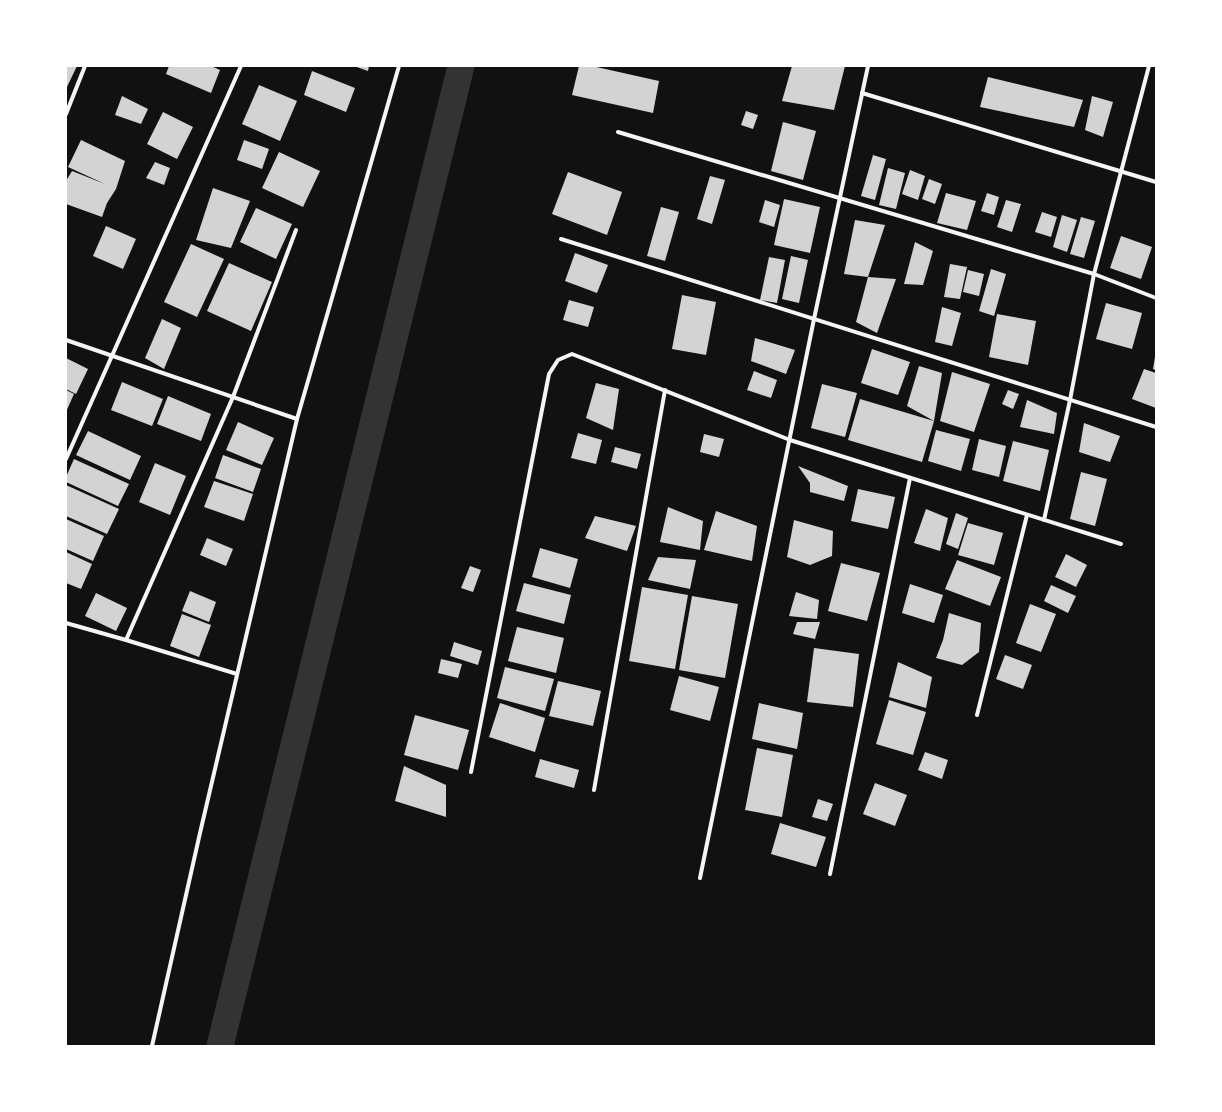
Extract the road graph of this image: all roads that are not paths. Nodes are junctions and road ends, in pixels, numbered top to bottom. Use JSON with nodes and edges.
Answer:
{"nodes":[{"id":1,"x":85,"y":66,"type":"edge"},
{"id":2,"x":241,"y":66,"type":"edge"},
{"id":3,"x":399,"y":66,"type":"edge"},
{"id":4,"x":868,"y":66,"type":"edge"},
{"id":5,"x":1149,"y":66,"type":"edge"},
{"id":6,"x":862,"y":93,"type":"junction"},
{"id":7,"x":66,"y":114,"type":"edge"},
{"id":8,"x":618,"y":132,"type":"dead end"},
{"id":9,"x":1122,"y":172,"type":"junction"},
{"id":10,"x":1156,"y":182,"type":"edge"},
{"id":11,"x":840,"y":198,"type":"junction"},
{"id":12,"x":296,"y":230,"type":"dead end"},
{"id":13,"x":561,"y":239,"type":"dead end"},
{"id":14,"x":1094,"y":274,"type":"junction"},
{"id":15,"x":1156,"y":298,"type":"edge"},
{"id":16,"x":814,"y":319,"type":"junction"},
{"id":17,"x":66,"y":340,"type":"edge"},
{"id":18,"x":112,"y":356,"type":"junction"},
{"id":19,"x":665,"y":390,"type":"junction"},
{"id":20,"x":233,"y":397,"type":"junction"},
{"id":21,"x":1070,"y":400,"type":"junction"},
{"id":22,"x":297,"y":419,"type":"junction"},
{"id":23,"x":1156,"y":427,"type":"edge"},
{"id":24,"x":790,"y":440,"type":"junction"},
{"id":25,"x":66,"y":459,"type":"edge"},
{"id":26,"x":910,"y":478,"type":"junction"},
{"id":27,"x":1027,"y":515,"type":"junction"},
{"id":28,"x":1044,"y":520,"type":"junction"},
{"id":29,"x":1121,"y":544,"type":"dead end"},
{"id":30,"x":66,"y":624,"type":"edge"},
{"id":31,"x":126,"y":640,"type":"junction"},
{"id":32,"x":237,"y":674,"type":"junction"},
{"id":33,"x":977,"y":715,"type":"dead end"},
{"id":34,"x":471,"y":772,"type":"dead end"},
{"id":35,"x":594,"y":790,"type":"dead end"},
{"id":36,"x":830,"y":874,"type":"dead end"},
{"id":37,"x":700,"y":878,"type":"dead end"},
{"id":38,"x":152,"y":1046,"type":"edge"}],
"edges":[{"from":1,"to":7,"type":"street"},
{"from":2,"to":18,"type":"street"},
{"from":3,"to":22,"type":"street"},
{"from":4,"to":6,"type":"street"},
{"from":5,"to":9,"type":"street"},
{"from":6,"to":9,"type":"street"},
{"from":6,"to":11,"type":"street"},
{"from":8,"to":11,"type":"street"},
{"from":9,"to":10,"type":"street"},
{"from":9,"to":14,"type":"street"},
{"from":11,"to":14,"type":"street"},
{"from":11,"to":16,"type":"street"},
{"from":12,"to":20,"type":"street"},
{"from":13,"to":16,"type":"street"},
{"from":14,"to":15,"type":"street"},
{"from":14,"to":21,"type":"street"},
{"from":16,"to":21,"type":"street"},
{"from":16,"to":24,"type":"street"},
{"from":17,"to":18,"type":"street"},
{"from":18,"to":20,"type":"street"},
{"from":18,"to":25,"type":"street"},
{"from":19,"to":24,"type":"street"},
{"from":19,"to":34,"type":"street"},
{"from":19,"to":35,"type":"street"},
{"from":20,"to":22,"type":"street"},
{"from":20,"to":31,"type":"street"},
{"from":21,"to":23,"type":"street"},
{"from":21,"to":28,"type":"street"},
{"from":22,"to":32,"type":"street"},
{"from":24,"to":26,"type":"street"},
{"from":24,"to":37,"type":"street"},
{"from":26,"to":27,"type":"street"},
{"from":26,"to":36,"type":"street"},
{"from":27,"to":28,"type":"street"},
{"from":27,"to":33,"type":"street"},
{"from":28,"to":29,"type":"street"},
{"from":30,"to":31,"type":"street"},
{"from":31,"to":32,"type":"street"},
{"from":32,"to":38,"type":"street"}]}
